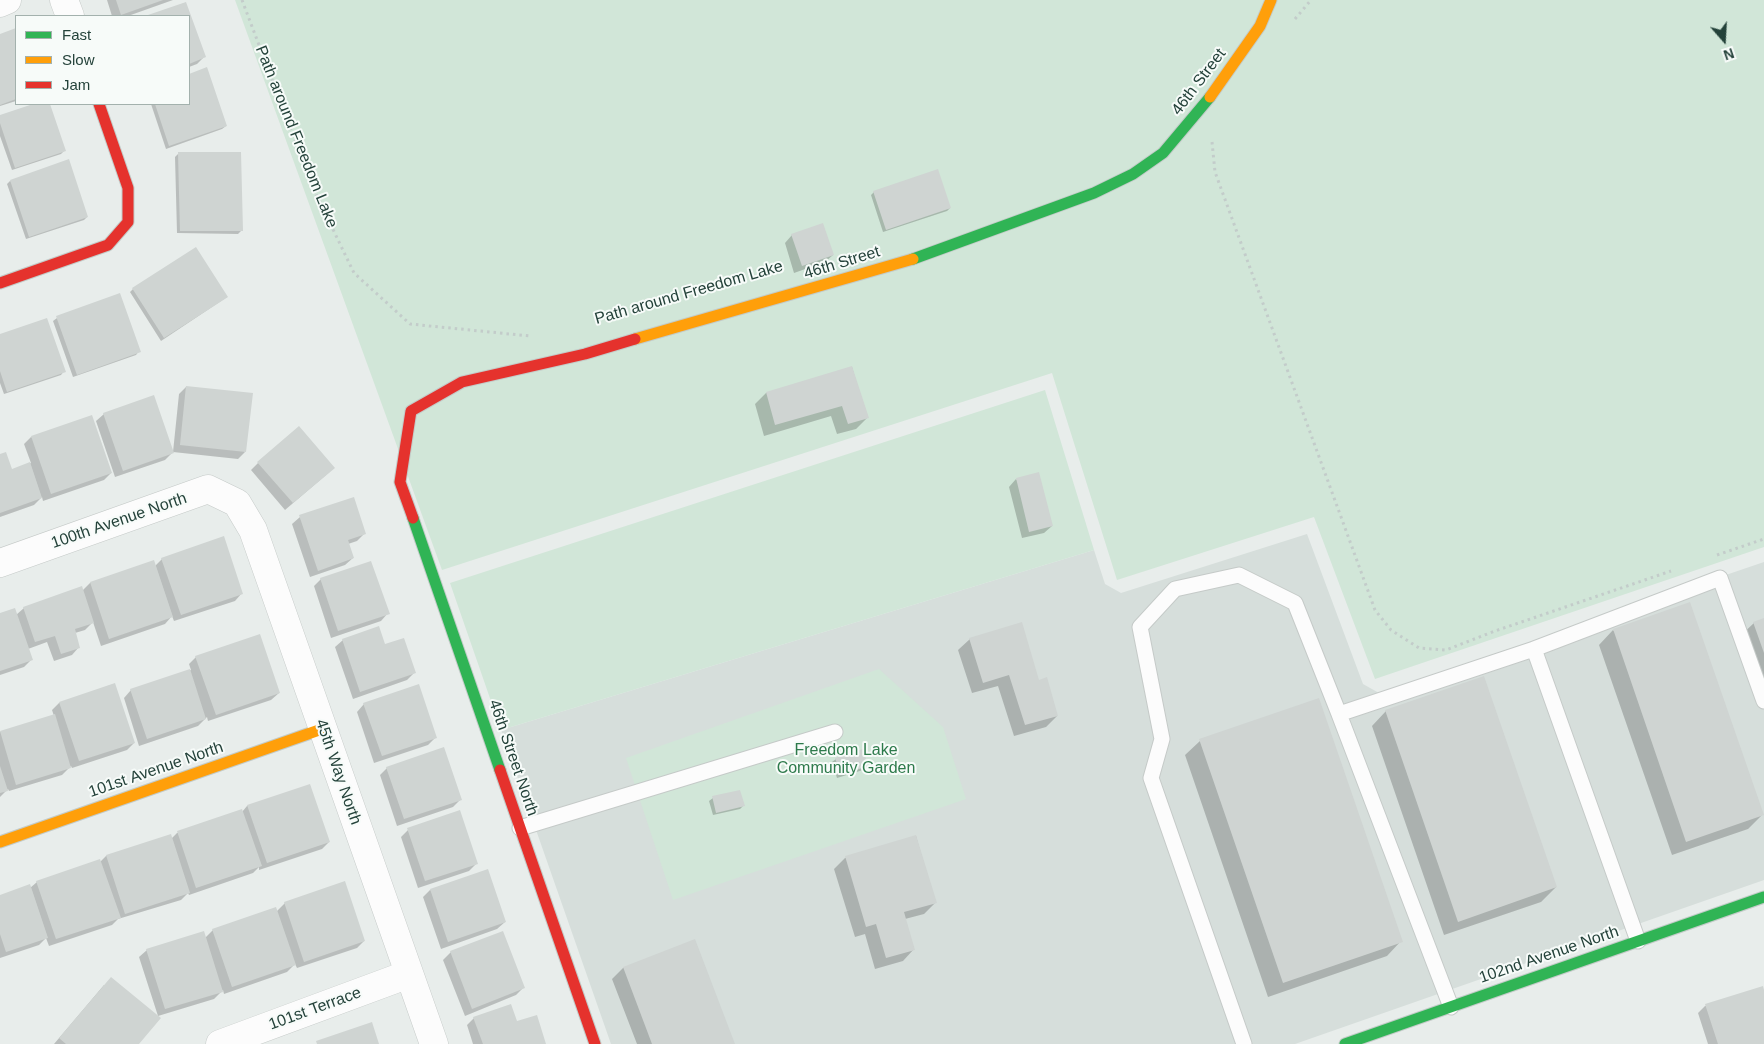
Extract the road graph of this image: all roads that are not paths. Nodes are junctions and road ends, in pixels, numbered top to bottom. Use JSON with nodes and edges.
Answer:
{"nodes":[{"id":1,"x":7,"y":0,"type":"edge"},
{"id":2,"x":64,"y":0,"type":"edge"},
{"id":3,"x":1271,"y":0,"type":"edge"},
{"id":4,"x":0,"y":2,"type":"edge"},
{"id":5,"x":70,"y":15,"type":"edge"},
{"id":6,"x":99,"y":105,"type":"edge"},
{"id":7,"x":0,"y":283,"type":"edge"},
{"id":8,"x":400,"y":482,"type":"joint"},
{"id":9,"x":237,"y":503,"type":"joint"},
{"id":10,"x":0,"y":563,"type":"edge"},
{"id":11,"x":1534,"y":649,"type":"junction"},
{"id":12,"x":1764,"y":702,"type":"edge"},
{"id":13,"x":1340,"y":714,"type":"junction"},
{"id":14,"x":322,"y":729,"type":"junction"},
{"id":15,"x":835,"y":732,"type":"dead end"},
{"id":16,"x":520,"y":828,"type":"junction"},
{"id":17,"x":0,"y":842,"type":"edge"},
{"id":18,"x":1764,"y":897,"type":"edge"},
{"id":19,"x":1638,"y":941,"type":"junction"},
{"id":20,"x":409,"y":974,"type":"junction"},
{"id":21,"x":1451,"y":1007,"type":"junction"},
{"id":22,"x":220,"y":1044,"type":"edge"},
{"id":23,"x":434,"y":1044,"type":"edge"},
{"id":24,"x":595,"y":1044,"type":"edge"},
{"id":25,"x":1244,"y":1044,"type":"edge"},
{"id":26,"x":1345,"y":1044,"type":"edge"}],
"edges":[{"from":1,"to":4,"type":"street"},
{"from":2,"to":5,"type":"street"},
{"from":3,"to":8,"type":"street","name":"46th Street"},
{"from":6,"to":7,"type":"street"},
{"from":8,"to":16,"type":"street","name":"46th Street North"},
{"from":9,"to":10,"type":"street","name":"100th Avenue North"},
{"from":9,"to":14,"type":"street","name":"45th Way North"},
{"from":11,"to":12,"type":"lane"},
{"from":11,"to":13,"type":"lane"},
{"from":11,"to":19,"type":"lane"},
{"from":13,"to":21,"type":"lane"},
{"from":13,"to":25,"type":"lane"},
{"from":14,"to":17,"type":"street","name":"101st Avenue North"},
{"from":14,"to":20,"type":"street","name":"45th Way North"},
{"from":15,"to":16,"type":"lane"},
{"from":16,"to":24,"type":"street","name":"46th Street North"},
{"from":18,"to":19,"type":"street","name":"102nd Avenue North"},
{"from":19,"to":21,"type":"street","name":"102nd Avenue North"},
{"from":20,"to":22,"type":"street","name":"101st Terrace"},
{"from":20,"to":23,"type":"street","name":"45th Way North"},
{"from":21,"to":26,"type":"street","name":"102nd Avenue North"}]}
